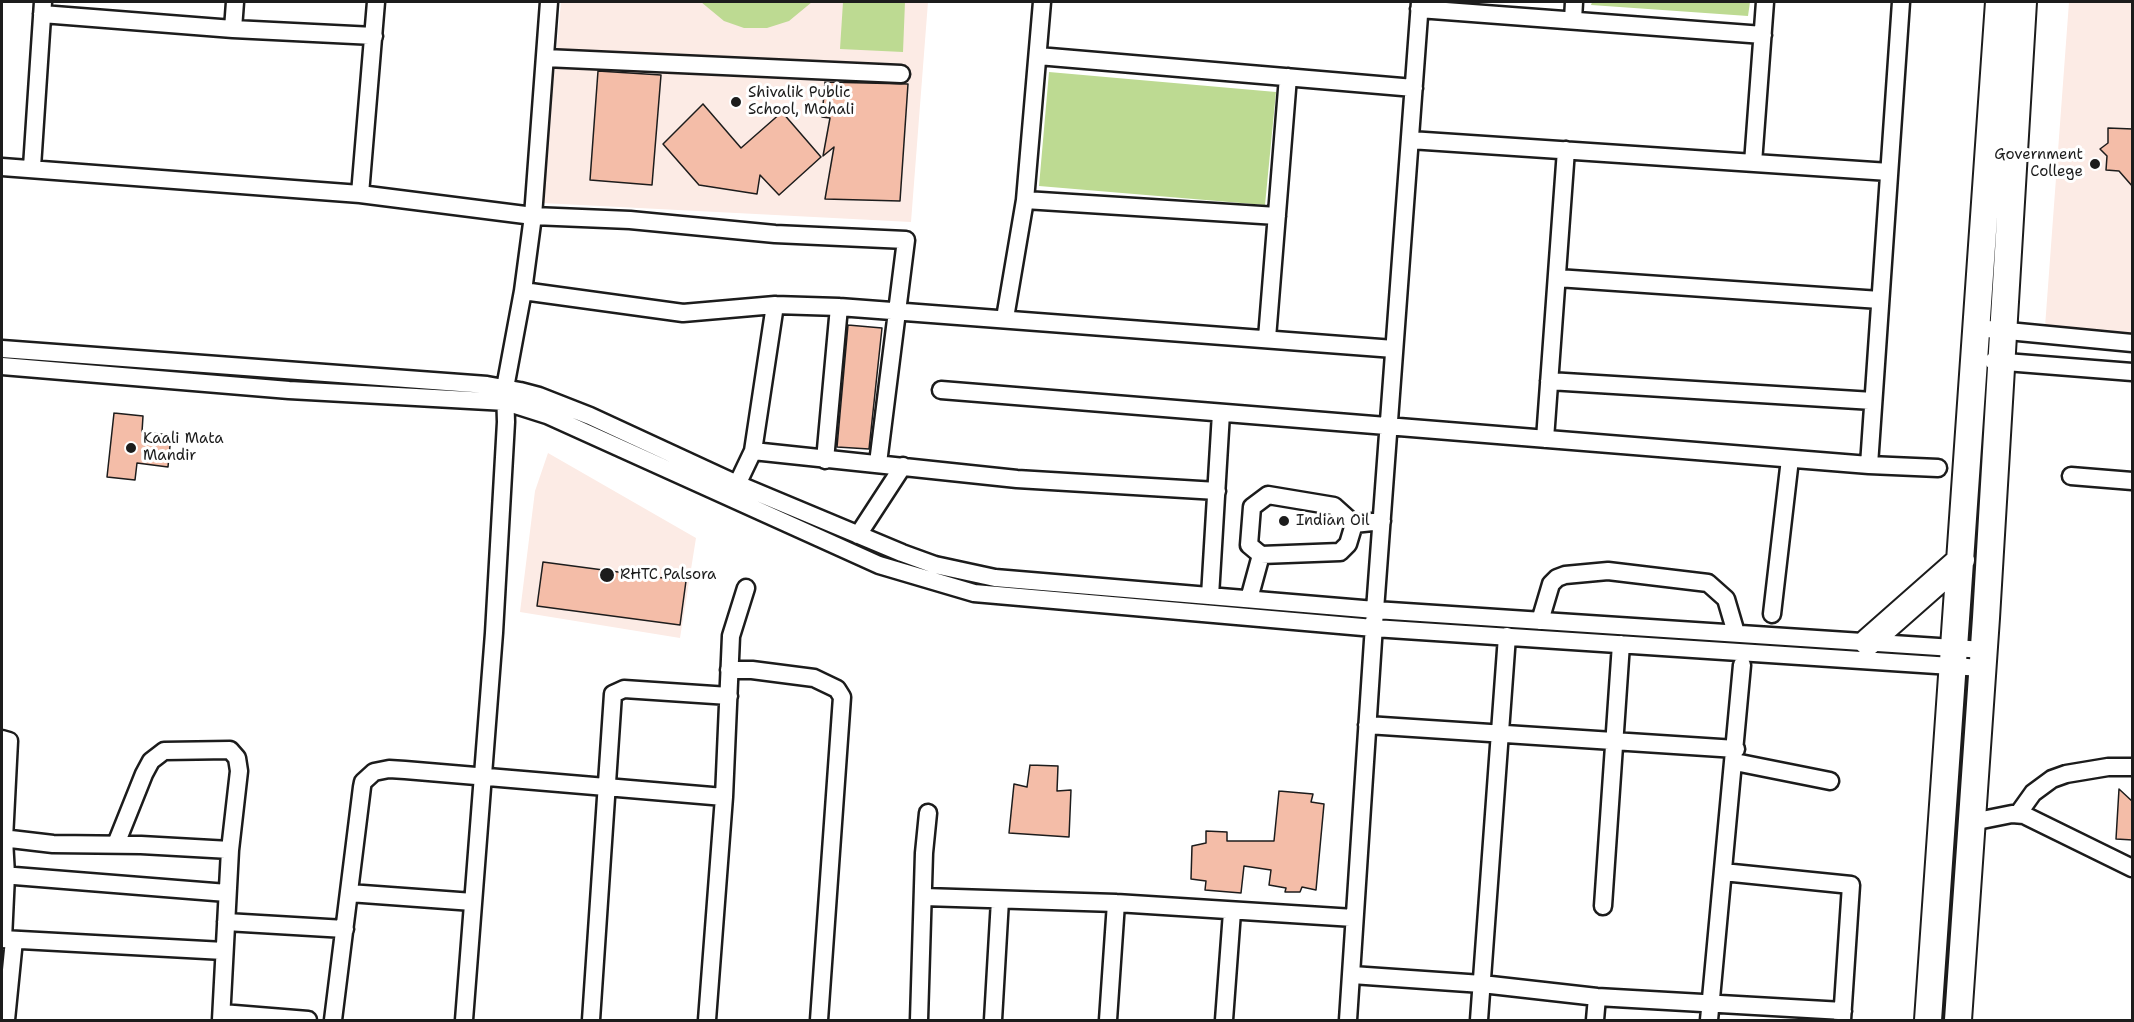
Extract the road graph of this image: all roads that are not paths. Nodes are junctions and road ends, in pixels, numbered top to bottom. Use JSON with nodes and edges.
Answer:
{"nodes":[{"id":1,"x":235,"y":2,"type":"edge"},
{"id":2,"x":376,"y":2,"type":"edge"},
{"id":3,"x":549,"y":2,"type":"edge"},
{"id":4,"x":1042,"y":2,"type":"edge"},
{"id":5,"x":1574,"y":2,"type":"edge"},
{"id":6,"x":1765,"y":2,"type":"edge"},
{"id":7,"x":1901,"y":2,"type":"edge"},
{"id":8,"x":1999,"y":2,"type":"edge"},
{"id":9,"x":2023,"y":2,"type":"edge"},
{"id":10,"x":1420,"y":5,"type":"edge"},
{"id":11,"x":42,"y":8,"type":"edge"},
{"id":12,"x":1573,"y":20,"type":"junction"},
{"id":13,"x":233,"y":29,"type":"junction"},
{"id":14,"x":1763,"y":35,"type":"junction"},
{"id":15,"x":374,"y":36,"type":"junction"},
{"id":16,"x":1038,"y":56,"type":"junction"},
{"id":17,"x":545,"y":58,"type":"junction"},
{"id":18,"x":901,"y":74,"type":"dead end"},
{"id":19,"x":1288,"y":76,"type":"junction"},
{"id":20,"x":1414,"y":88,"type":"junction"},
{"id":21,"x":1410,"y":140,"type":"junction"},
{"id":22,"x":1566,"y":150,"type":"junction"},
{"id":23,"x":1753,"y":163,"type":"junction"},
{"id":24,"x":2,"y":167,"type":"edge"},
{"id":25,"x":32,"y":167,"type":"junction"},
{"id":26,"x":1889,"y":172,"type":"junction"},
{"id":27,"x":360,"y":194,"type":"junction"},
{"id":28,"x":1025,"y":200,"type":"junction"},
{"id":29,"x":533,"y":216,"type":"junction"},
{"id":30,"x":1276,"y":216,"type":"junction"},
{"id":31,"x":1557,"y":278,"type":"junction"},
{"id":32,"x":523,"y":291,"type":"junction"},
{"id":33,"x":1880,"y":300,"type":"junction"},
{"id":34,"x":775,"y":305,"type":"junction"},
{"id":35,"x":839,"y":307,"type":"junction"},
{"id":36,"x":896,"y":312,"type":"junction"},
{"id":37,"x":1005,"y":318,"type":"junction"},
{"id":38,"x":1977,"y":328,"type":"junction"},
{"id":39,"x":2003,"y":330,"type":"junction"},
{"id":40,"x":1267,"y":338,"type":"junction"},
{"id":41,"x":2133,"y":343,"type":"edge"},
{"id":42,"x":2,"y":349,"type":"edge"},
{"id":43,"x":1394,"y":349,"type":"junction"},
{"id":44,"x":1974,"y":360,"type":"junction"},
{"id":45,"x":2001,"y":361,"type":"junction"},
{"id":46,"x":2,"y":366,"type":"edge"},
{"id":47,"x":2133,"y":372,"type":"edge"},
{"id":48,"x":1549,"y":381,"type":"junction"},
{"id":49,"x":940,"y":390,"type":"dead end"},
{"id":50,"x":505,"y":395,"type":"junction"},
{"id":51,"x":1873,"y":401,"type":"junction"},
{"id":52,"x":1221,"y":413,"type":"junction"},
{"id":53,"x":1389,"y":427,"type":"junction"},
{"id":54,"x":1545,"y":439,"type":"junction"},
{"id":55,"x":753,"y":451,"type":"junction"},
{"id":56,"x":1790,"y":459,"type":"junction"},
{"id":57,"x":825,"y":460,"type":"junction"},
{"id":58,"x":878,"y":464,"type":"junction"},
{"id":59,"x":1869,"y":465,"type":"junction"},
{"id":60,"x":903,"y":466,"type":"junction"},
{"id":61,"x":1938,"y":468,"type":"dead end"},
{"id":62,"x":2071,"y":476,"type":"dead end"},
{"id":63,"x":2133,"y":481,"type":"edge"},
{"id":64,"x":1217,"y":491,"type":"junction"},
{"id":65,"x":734,"y":492,"type":"junction"},
{"id":66,"x":1382,"y":521,"type":"junction"},
{"id":67,"x":1354,"y":524,"type":"junction"},
{"id":68,"x":858,"y":535,"type":"junction"},
{"id":69,"x":1261,"y":555,"type":"junction"},
{"id":70,"x":1961,"y":560,"type":"junction"},
{"id":71,"x":746,"y":588,"type":"dead end"},
{"id":72,"x":1210,"y":596,"type":"junction"},
{"id":73,"x":1249,"y":599,"type":"junction"},
{"id":74,"x":1375,"y":610,"type":"junction"},
{"id":75,"x":1772,"y":614,"type":"dead end"},
{"id":76,"x":1540,"y":621,"type":"junction"},
{"id":77,"x":1374,"y":628,"type":"junction"},
{"id":78,"x":1736,"y":633,"type":"junction"},
{"id":79,"x":1507,"y":636,"type":"junction"},
{"id":80,"x":1868,"y":642,"type":"junction"},
{"id":81,"x":1622,"y":644,"type":"junction"},
{"id":82,"x":1954,"y":657,"type":"junction"},
{"id":83,"x":1983,"y":659,"type":"junction"},
{"id":84,"x":1742,"y":665,"type":"dead end"},
{"id":85,"x":729,"y":670,"type":"junction"},
{"id":86,"x":729,"y":696,"type":"junction"},
{"id":87,"x":1367,"y":725,"type":"junction"},
{"id":88,"x":1500,"y":733,"type":"junction"},
{"id":89,"x":2,"y":739,"type":"edge"},
{"id":90,"x":1614,"y":741,"type":"junction"},
{"id":91,"x":1736,"y":755,"type":"junction"},
{"id":92,"x":2133,"y":767,"type":"edge"},
{"id":93,"x":482,"y":777,"type":"junction"},
{"id":94,"x":1830,"y":781,"type":"dead end"},
{"id":95,"x":607,"y":787,"type":"junction"},
{"id":96,"x":724,"y":797,"type":"junction"},
{"id":97,"x":928,"y":813,"type":"dead end"},
{"id":98,"x":2018,"y":814,"type":"junction"},
{"id":99,"x":1972,"y":822,"type":"junction"},
{"id":100,"x":3,"y":838,"type":"edge"},
{"id":101,"x":116,"y":844,"type":"junction"},
{"id":102,"x":230,"y":850,"type":"junction"},
{"id":103,"x":2133,"y":868,"type":"edge"},
{"id":104,"x":1723,"y":872,"type":"junction"},
{"id":105,"x":4,"y":875,"type":"edge"},
{"id":106,"x":227,"y":893,"type":"junction"},
{"id":107,"x":349,"y":893,"type":"junction"},
{"id":108,"x":924,"y":897,"type":"junction"},
{"id":109,"x":1000,"y":900,"type":"junction"},
{"id":110,"x":473,"y":902,"type":"junction"},
{"id":111,"x":1116,"y":903,"type":"junction"},
{"id":112,"x":1603,"y":906,"type":"dead end"},
{"id":113,"x":1232,"y":912,"type":"junction"},
{"id":114,"x":1354,"y":918,"type":"junction"},
{"id":115,"x":226,"y":922,"type":"junction"},
{"id":116,"x":345,"y":929,"type":"junction"},
{"id":117,"x":6,"y":940,"type":"edge"},
{"id":118,"x":224,"y":951,"type":"junction"},
{"id":119,"x":1352,"y":975,"type":"junction"},
{"id":120,"x":1482,"y":984,"type":"junction"},
{"id":121,"x":1597,"y":997,"type":"junction"},
{"id":122,"x":1710,"y":1003,"type":"junction"},
{"id":123,"x":1842,"y":1016,"type":"edge"},
{"id":124,"x":222,"y":1017,"type":"edge"},
{"id":125,"x":6,"y":1020,"type":"edge"},
{"id":126,"x":308,"y":1020,"type":"edge"},
{"id":127,"x":333,"y":1020,"type":"edge"},
{"id":128,"x":465,"y":1020,"type":"edge"},
{"id":129,"x":591,"y":1020,"type":"edge"},
{"id":130,"x":707,"y":1020,"type":"edge"},
{"id":131,"x":819,"y":1020,"type":"edge"},
{"id":132,"x":919,"y":1020,"type":"edge"},
{"id":133,"x":993,"y":1020,"type":"edge"},
{"id":134,"x":1108,"y":1020,"type":"edge"},
{"id":135,"x":1224,"y":1020,"type":"edge"},
{"id":136,"x":1348,"y":1020,"type":"edge"},
{"id":137,"x":1479,"y":1020,"type":"edge"},
{"id":138,"x":1595,"y":1020,"type":"edge"},
{"id":139,"x":1709,"y":1020,"type":"edge"},
{"id":140,"x":1928,"y":1020,"type":"edge"},
{"id":141,"x":1958,"y":1020,"type":"edge"}],
"edges":[{"from":1,"to":13,"type":"street"},
{"from":2,"to":15,"type":"street"},
{"from":3,"to":17,"type":"street"},
{"from":4,"to":16,"type":"street"},
{"from":5,"to":12,"type":"street"},
{"from":6,"to":14,"type":"street"},
{"from":7,"to":26,"type":"street"},
{"from":8,"to":38,"type":"highway"},
{"from":9,"to":39,"type":"highway"},
{"from":10,"to":12,"type":"street"},
{"from":10,"to":20,"type":"street"},
{"from":11,"to":13,"type":"street"},
{"from":11,"to":25,"type":"street"},
{"from":12,"to":14,"type":"street"},
{"from":13,"to":15,"type":"street"},
{"from":14,"to":23,"type":"street"},
{"from":15,"to":27,"type":"street"},
{"from":16,"to":19,"type":"street"},
{"from":16,"to":28,"type":"street"},
{"from":17,"to":18,"type":"street"},
{"from":17,"to":29,"type":"street"},
{"from":19,"to":20,"type":"street"},
{"from":19,"to":30,"type":"street"},
{"from":20,"to":21,"type":"street"},
{"from":21,"to":22,"type":"street"},
{"from":21,"to":43,"type":"street"},
{"from":22,"to":23,"type":"street"},
{"from":22,"to":31,"type":"street"},
{"from":23,"to":26,"type":"street"},
{"from":24,"to":25,"type":"street"},
{"from":25,"to":27,"type":"street"},
{"from":26,"to":33,"type":"street"},
{"from":27,"to":29,"type":"street"},
{"from":28,"to":30,"type":"street"},
{"from":28,"to":37,"type":"street"},
{"from":29,"to":32,"type":"street"},
{"from":29,"to":36,"type":"street"},
{"from":30,"to":40,"type":"street"},
{"from":31,"to":33,"type":"street"},
{"from":31,"to":48,"type":"street"},
{"from":32,"to":34,"type":"street"},
{"from":32,"to":50,"type":"street"},
{"from":33,"to":51,"type":"street"},
{"from":34,"to":35,"type":"street"},
{"from":34,"to":55,"type":"street"},
{"from":35,"to":36,"type":"street"},
{"from":35,"to":57,"type":"street"},
{"from":36,"to":37,"type":"street"},
{"from":36,"to":58,"type":"street"},
{"from":37,"to":40,"type":"street"},
{"from":38,"to":39,"type":"street"},
{"from":38,"to":44,"type":"highway"},
{"from":39,"to":41,"type":"street"},
{"from":39,"to":45,"type":"highway"},
{"from":40,"to":43,"type":"street"},
{"from":42,"to":50,"type":"street"},
{"from":43,"to":53,"type":"street"},
{"from":44,"to":45,"type":"street"},
{"from":44,"to":70,"type":"highway"},
{"from":45,"to":47,"type":"street"},
{"from":45,"to":83,"type":"highway"},
{"from":46,"to":50,"type":"street"},
{"from":48,"to":51,"type":"street"},
{"from":48,"to":54,"type":"street"},
{"from":49,"to":52,"type":"street"},
{"from":50,"to":65,"type":"street"},
{"from":50,"to":93,"type":"street"},
{"from":51,"to":59,"type":"street"},
{"from":52,"to":53,"type":"street"},
{"from":52,"to":64,"type":"street"},
{"from":53,"to":54,"type":"street"},
{"from":53,"to":66,"type":"street"},
{"from":54,"to":56,"type":"street"},
{"from":55,"to":57,"type":"street"},
{"from":55,"to":65,"type":"street"},
{"from":56,"to":59,"type":"street"},
{"from":56,"to":75,"type":"street"},
{"from":57,"to":58,"type":"street"},
{"from":58,"to":60,"type":"street"},
{"from":59,"to":61,"type":"street"},
{"from":60,"to":64,"type":"street"},
{"from":60,"to":68,"type":"street"},
{"from":62,"to":63,"type":"street"},
{"from":64,"to":72,"type":"street"},
{"from":65,"to":68,"type":"street"},
{"from":65,"to":77,"type":"street"},
{"from":66,"to":67,"type":"street"},
{"from":66,"to":74,"type":"street"},
{"from":67,"to":69,"type":"street"},
{"from":67,"to":69,"type":"street"},
{"from":68,"to":72,"type":"street"},
{"from":69,"to":73,"type":"street"},
{"from":70,"to":80,"type":"highway"},
{"from":70,"to":82,"type":"highway"},
{"from":71,"to":85,"type":"street"},
{"from":72,"to":73,"type":"street"},
{"from":73,"to":74,"type":"street"},
{"from":74,"to":76,"type":"street"},
{"from":74,"to":77,"type":"street"},
{"from":76,"to":78,"type":"street"},
{"from":76,"to":78,"type":"street"},
{"from":77,"to":79,"type":"street"},
{"from":77,"to":87,"type":"street"},
{"from":78,"to":80,"type":"street"},
{"from":79,"to":81,"type":"street"},
{"from":79,"to":88,"type":"street"},
{"from":80,"to":82,"type":"street"},
{"from":81,"to":82,"type":"street"},
{"from":81,"to":90,"type":"street"},
{"from":82,"to":83,"type":"street"},
{"from":82,"to":140,"type":"highway"},
{"from":83,"to":99,"type":"highway"},
{"from":84,"to":91,"type":"street"},
{"from":85,"to":86,"type":"street"},
{"from":85,"to":131,"type":"street"},
{"from":86,"to":95,"type":"street"},
{"from":86,"to":96,"type":"street"},
{"from":87,"to":88,"type":"street"},
{"from":87,"to":114,"type":"street"},
{"from":88,"to":90,"type":"street"},
{"from":88,"to":120,"type":"street"},
{"from":89,"to":100,"type":"street"},
{"from":90,"to":91,"type":"street"},
{"from":90,"to":112,"type":"street"},
{"from":91,"to":94,"type":"street"},
{"from":91,"to":104,"type":"street"},
{"from":92,"to":98,"type":"street"},
{"from":93,"to":95,"type":"street"},
{"from":93,"to":107,"type":"street"},
{"from":93,"to":110,"type":"street"},
{"from":95,"to":96,"type":"street"},
{"from":95,"to":129,"type":"street"},
{"from":96,"to":130,"type":"street"},
{"from":97,"to":108,"type":"street"},
{"from":98,"to":99,"type":"street"},
{"from":98,"to":103,"type":"street"},
{"from":99,"to":141,"type":"highway"},
{"from":100,"to":101,"type":"street"},
{"from":100,"to":105,"type":"street"},
{"from":101,"to":102,"type":"street"},
{"from":101,"to":102,"type":"street"},
{"from":102,"to":106,"type":"street"},
{"from":104,"to":122,"type":"street"},
{"from":104,"to":123,"type":"street"},
{"from":105,"to":106,"type":"street"},
{"from":105,"to":117,"type":"street"},
{"from":106,"to":115,"type":"street"},
{"from":107,"to":110,"type":"street"},
{"from":107,"to":116,"type":"street"},
{"from":108,"to":109,"type":"street"},
{"from":108,"to":132,"type":"street"},
{"from":109,"to":111,"type":"street"},
{"from":109,"to":133,"type":"street"},
{"from":110,"to":128,"type":"street"},
{"from":111,"to":113,"type":"street"},
{"from":111,"to":134,"type":"street"},
{"from":113,"to":114,"type":"street"},
{"from":113,"to":135,"type":"street"},
{"from":114,"to":119,"type":"street"},
{"from":115,"to":116,"type":"street"},
{"from":115,"to":118,"type":"street"},
{"from":116,"to":127,"type":"street"},
{"from":117,"to":118,"type":"street"},
{"from":117,"to":125,"type":"street"},
{"from":118,"to":124,"type":"street"},
{"from":119,"to":120,"type":"street"},
{"from":119,"to":136,"type":"street"},
{"from":120,"to":121,"type":"street"},
{"from":120,"to":137,"type":"street"},
{"from":121,"to":122,"type":"street"},
{"from":121,"to":138,"type":"street"},
{"from":122,"to":123,"type":"street"},
{"from":122,"to":139,"type":"street"},
{"from":124,"to":126,"type":"street"}]}
